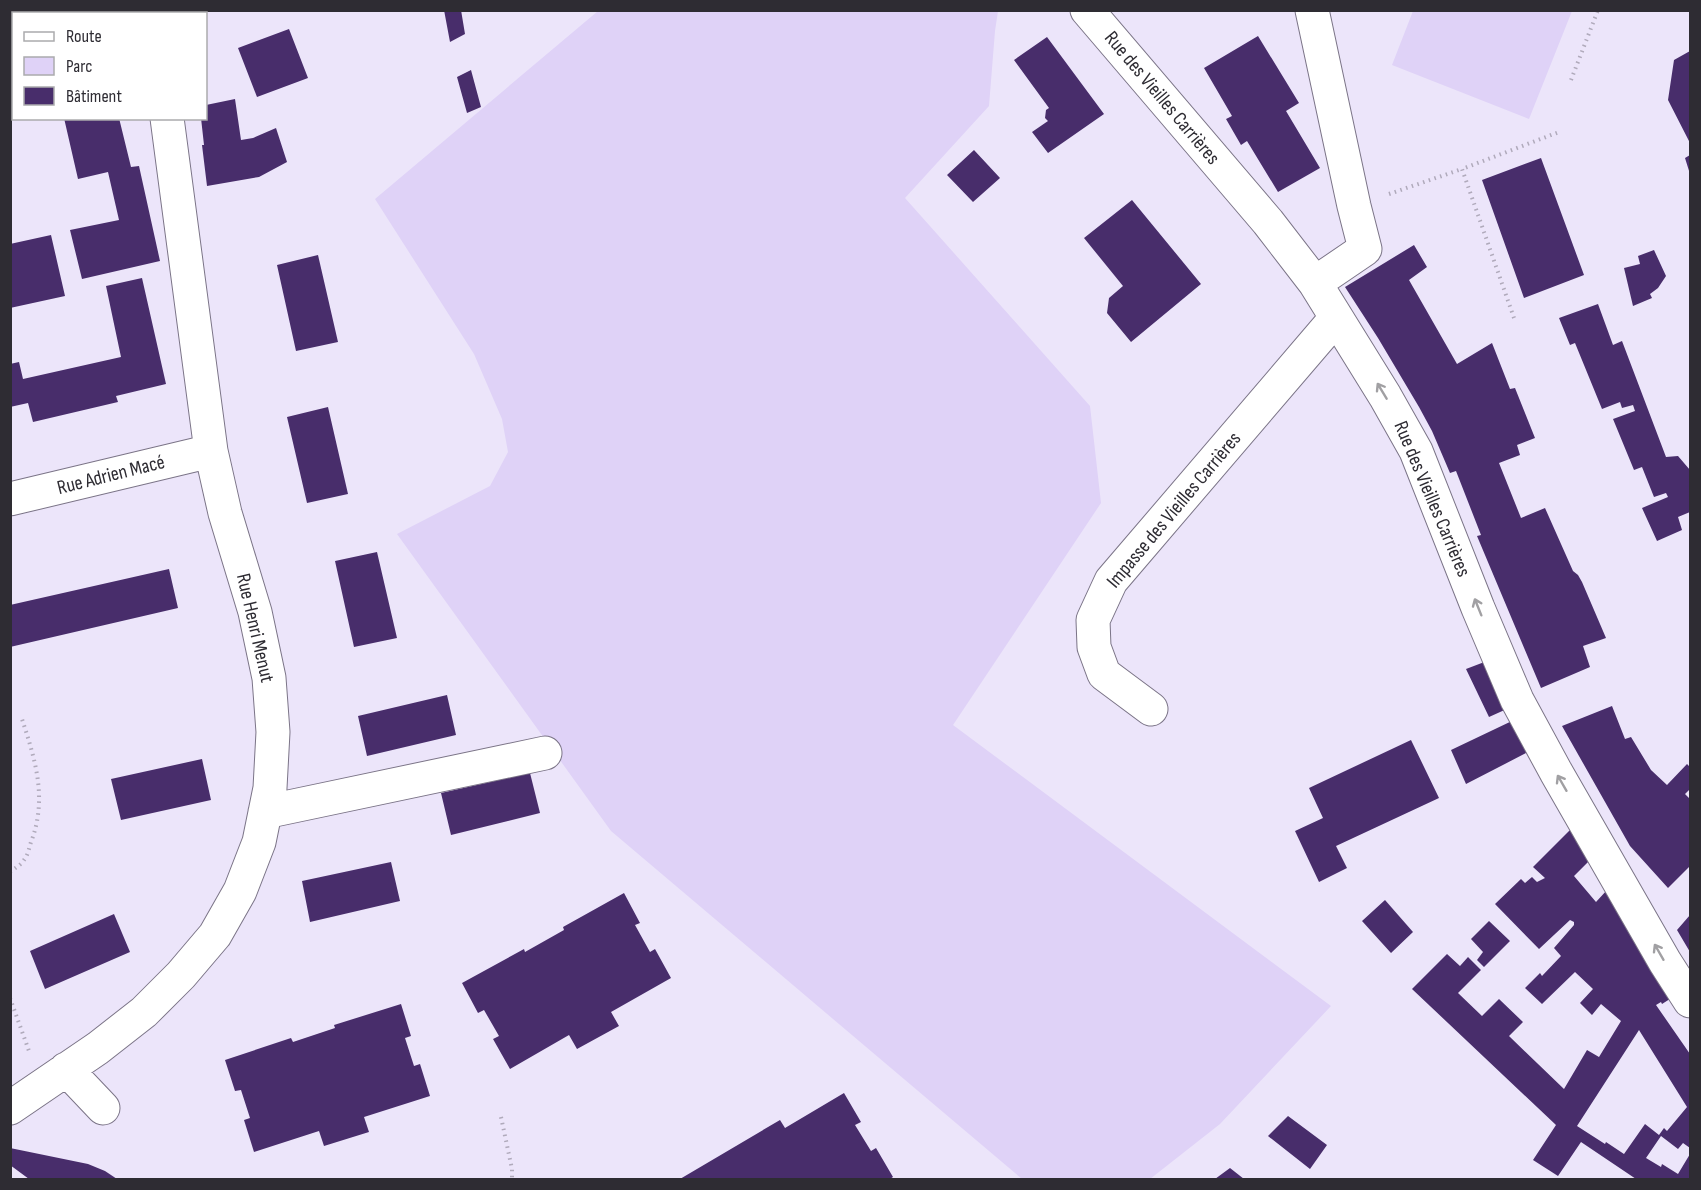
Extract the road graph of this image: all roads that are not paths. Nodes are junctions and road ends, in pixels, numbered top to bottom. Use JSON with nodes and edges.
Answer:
{"nodes":[{"id":1,"x":1087,"y":10,"type":"edge"},
{"id":2,"x":1312,"y":10,"type":"edge"},
{"id":3,"x":166,"y":120,"type":"edge"},
{"id":4,"x":1315,"y":283,"type":"junction"},
{"id":5,"x":1336,"y":318,"type":"junction"},
{"id":6,"x":211,"y":451,"type":"junction"},
{"id":7,"x":10,"y":499,"type":"edge"},
{"id":8,"x":1151,"y":708,"type":"dead end"},
{"id":9,"x":545,"y":753,"type":"dead end"},
{"id":10,"x":265,"y":812,"type":"junction"},
{"id":11,"x":1690,"y":1001,"type":"edge"},
{"id":12,"x":66,"y":1069,"type":"junction"},
{"id":13,"x":10,"y":1108,"type":"edge"},
{"id":14,"x":103,"y":1108,"type":"dead end"}],
"edges":[{"from":1,"to":4,"type":"street","name":"Rue des Vieilles Carrières"},
{"from":2,"to":4,"type":"street"},
{"from":3,"to":6,"type":"street","name":"Rue Henri Menut"},
{"from":4,"to":5,"type":"street","name":"Rue des Vieilles Carrières"},
{"from":5,"to":8,"type":"street","name":"Impasse des Vieilles Carrières"},
{"from":11,"to":5,"type":"street","name":"Rue des Vieilles Carrières","one_way":true},
{"from":6,"to":7,"type":"street","name":"Rue Adrien Macé"},
{"from":6,"to":10,"type":"street","name":"Rue Henri Menut"},
{"from":9,"to":10,"type":"street"},
{"from":10,"to":12,"type":"street","name":"Rue Henri Menut"},
{"from":12,"to":13,"type":"street","name":"Rue Henri Menut"},
{"from":12,"to":14,"type":"street"}]}
